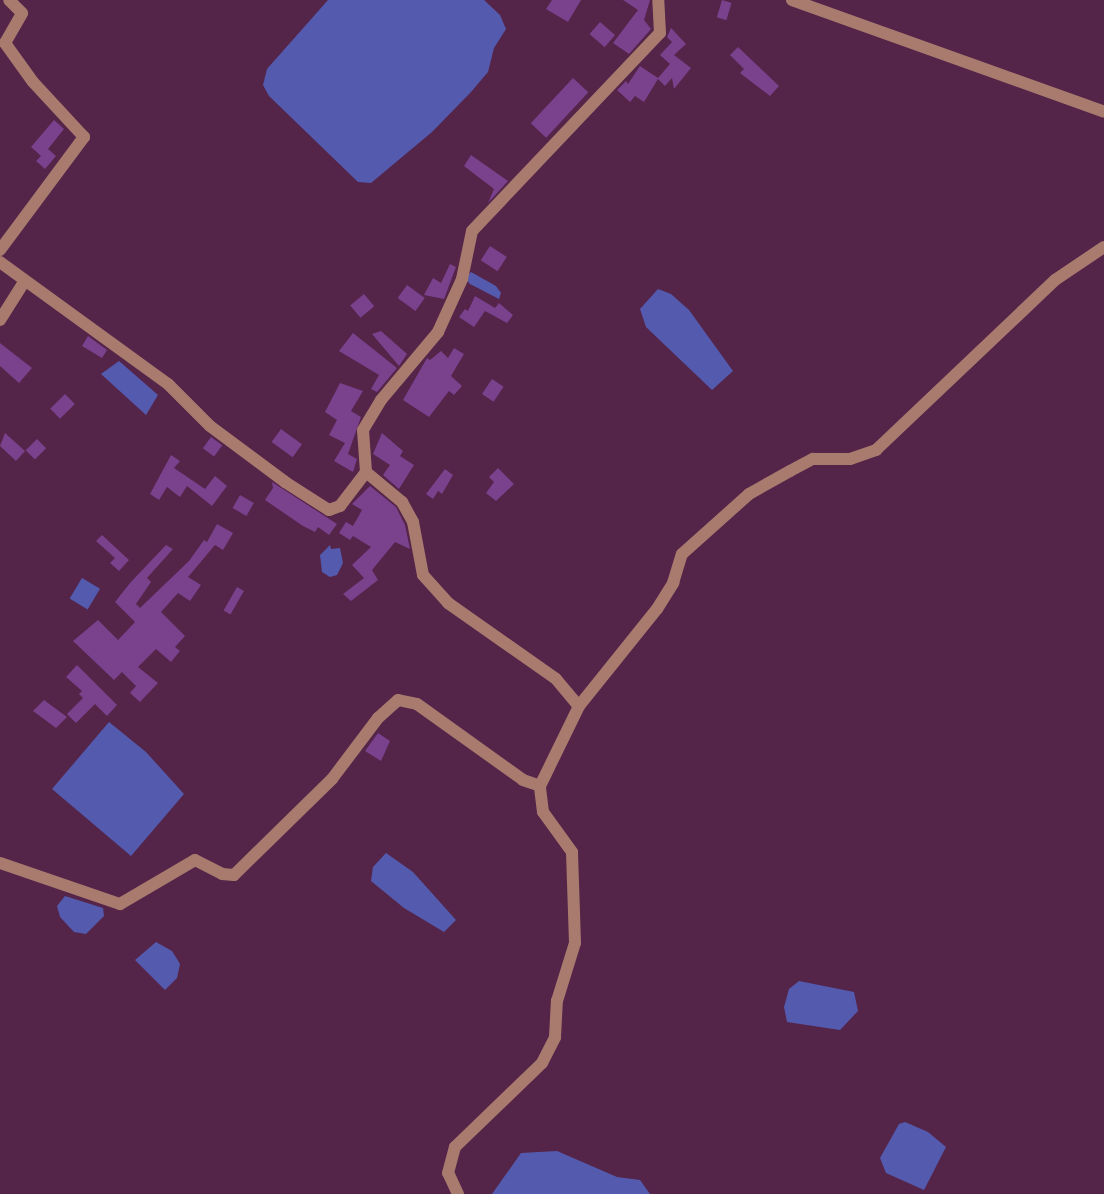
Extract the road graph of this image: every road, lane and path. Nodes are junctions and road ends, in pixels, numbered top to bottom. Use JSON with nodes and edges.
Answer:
{"nodes":[{"id":1,"x":9,"y":0,"type":"edge"},
{"id":2,"x":658,"y":0,"type":"edge"},
{"id":3,"x":792,"y":0,"type":"edge"},
{"id":4,"x":1104,"y":112,"type":"edge"},
{"id":5,"x":1104,"y":248,"type":"edge"},
{"id":6,"x":0,"y":250,"type":"edge"},
{"id":7,"x":0,"y":262,"type":"edge"},
{"id":8,"x":24,"y":282,"type":"junction"},
{"id":9,"x":0,"y":320,"type":"edge"},
{"id":10,"x":366,"y":472,"type":"junction"},
{"id":11,"x":579,"y":706,"type":"junction"},
{"id":12,"x":540,"y":786,"type":"junction"},
{"id":13,"x":0,"y":863,"type":"edge"},
{"id":14,"x":458,"y":1194,"type":"edge"}],
"edges":[{"from":1,"to":6,"type":"street"},
{"from":2,"to":10,"type":"street"},
{"from":3,"to":4,"type":"street"},
{"from":5,"to":11,"type":"street"},
{"from":7,"to":8,"type":"street"},
{"from":8,"to":9,"type":"street"},
{"from":8,"to":10,"type":"street"},
{"from":10,"to":11,"type":"street"},
{"from":11,"to":12,"type":"street"},
{"from":12,"to":13,"type":"street"},
{"from":12,"to":14,"type":"street"}]}
